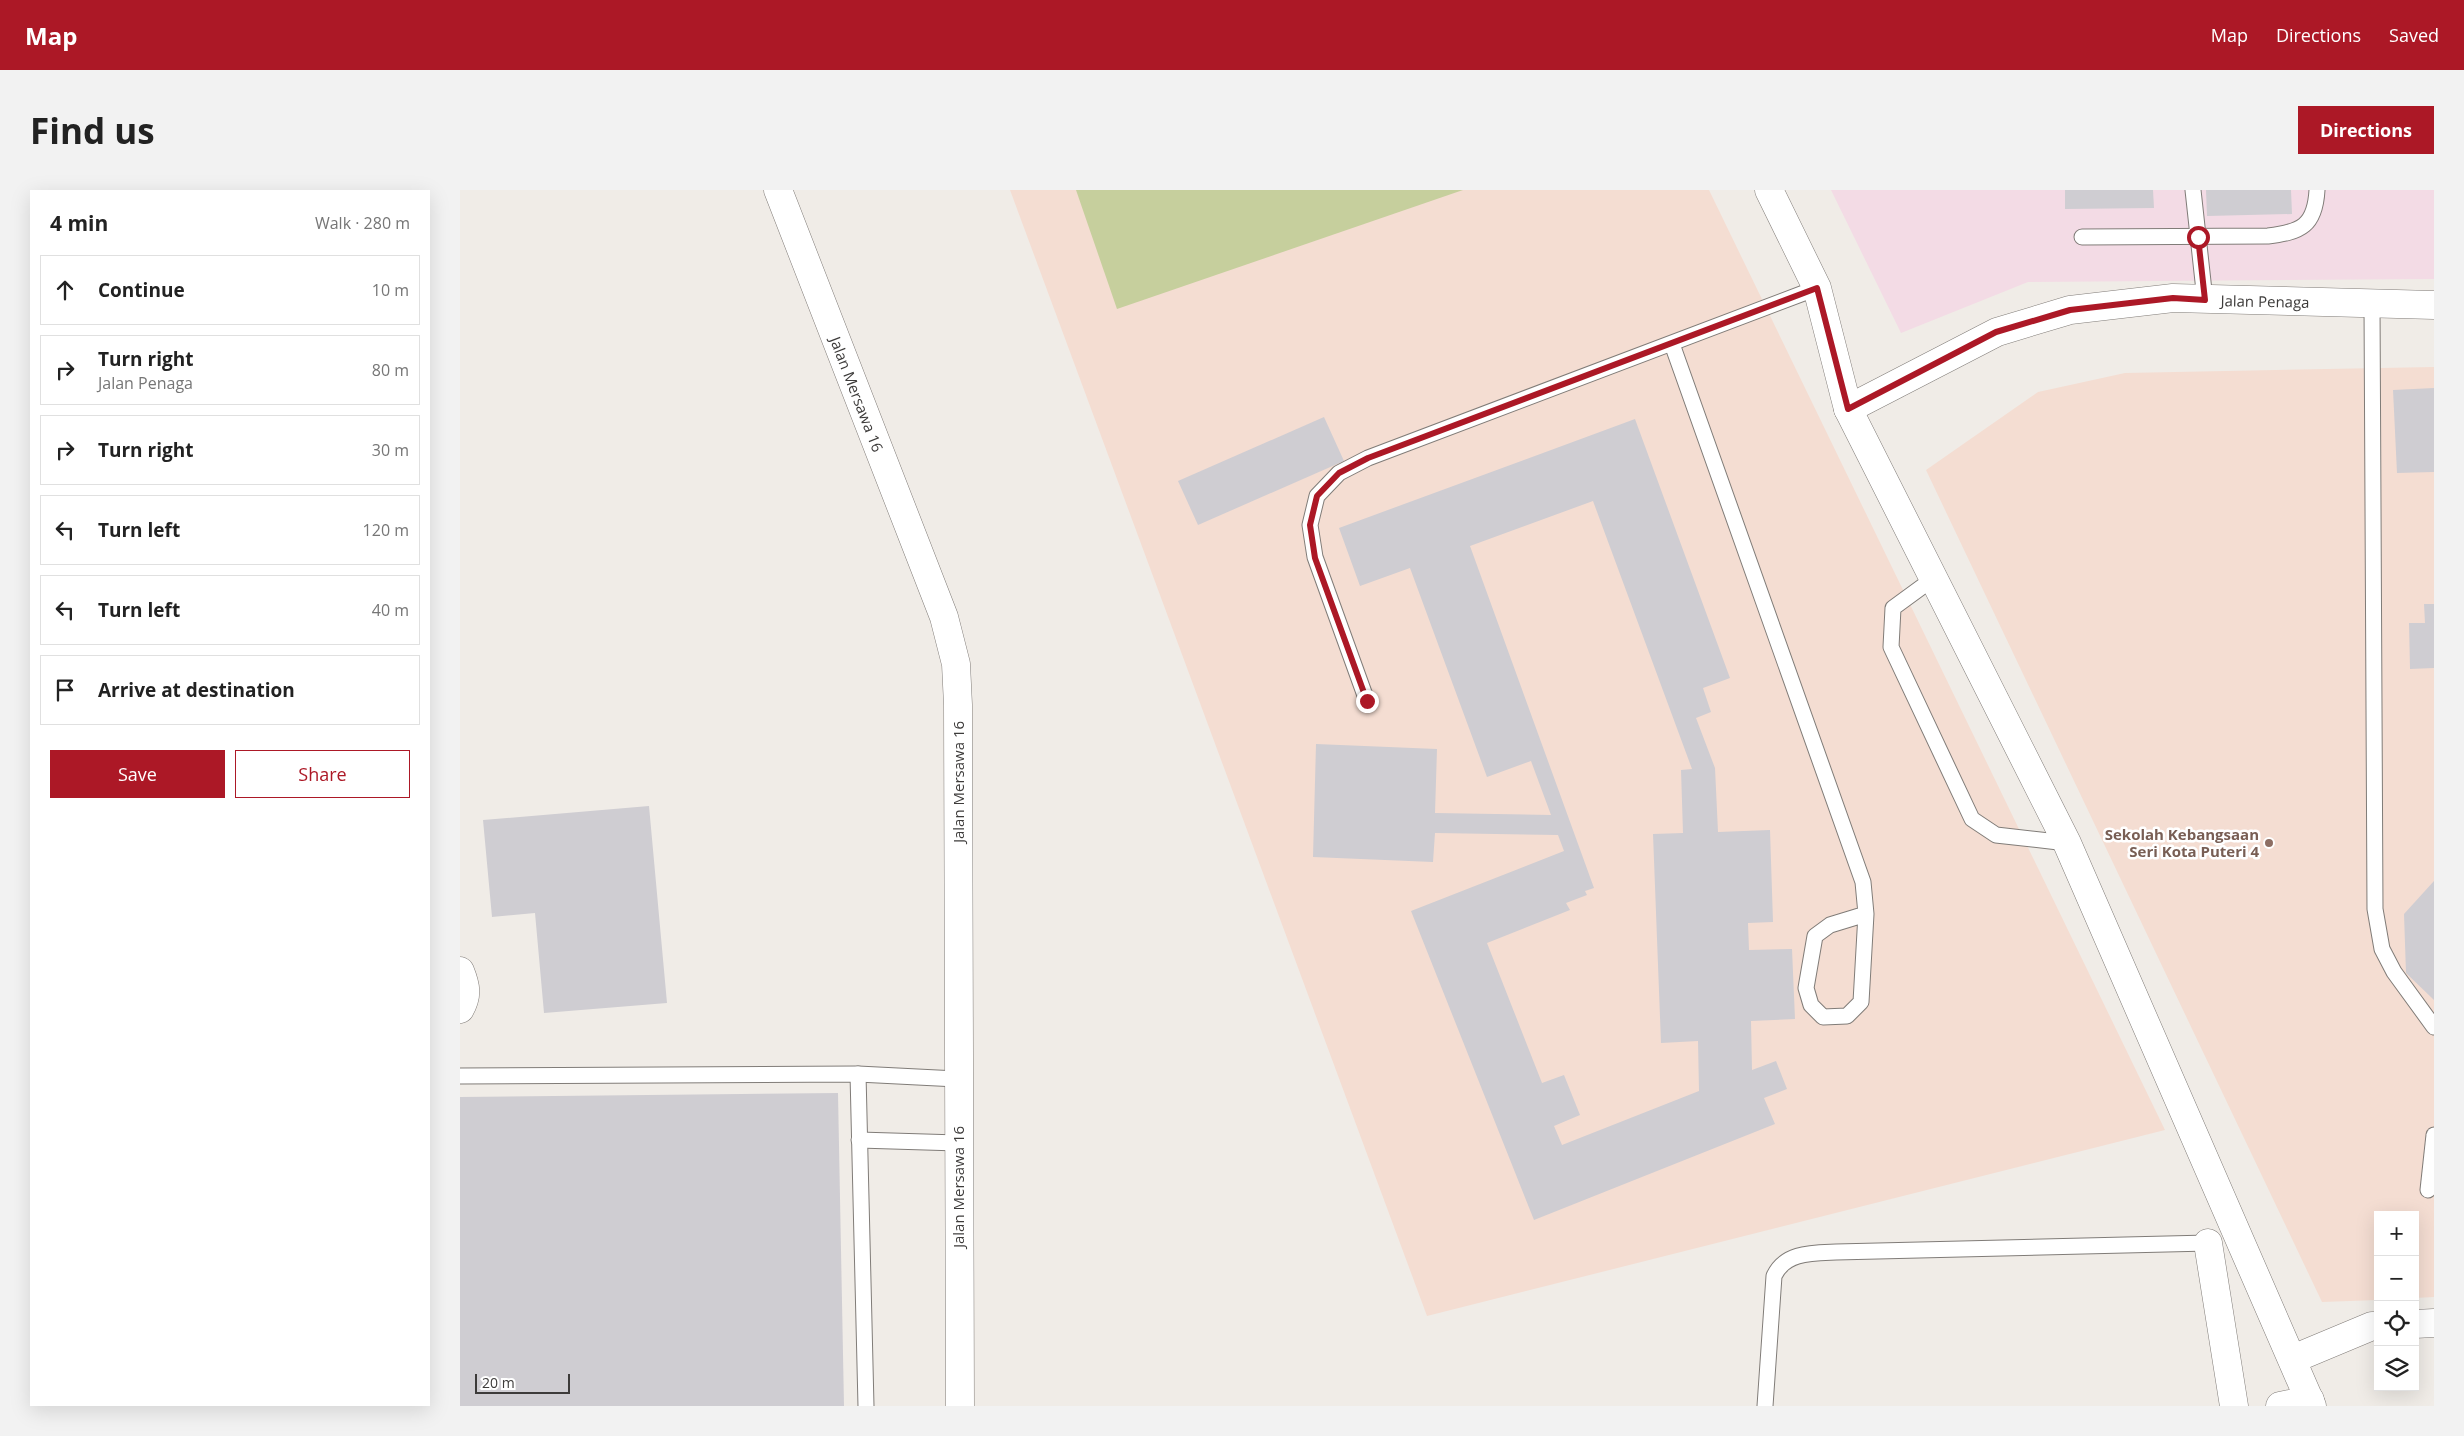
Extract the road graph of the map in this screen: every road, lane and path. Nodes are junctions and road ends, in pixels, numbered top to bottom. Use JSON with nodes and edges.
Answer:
{"nodes":[{"id":1,"x":778,"y":190,"type":"edge"},
{"id":2,"x":1769,"y":190,"type":"edge"},
{"id":3,"x":2193,"y":190,"type":"edge"},
{"id":4,"x":2317,"y":190,"type":"edge"},
{"id":5,"x":2082,"y":237,"type":"dead end"},
{"id":6,"x":2198,"y":237,"type":"junction"},
{"id":7,"x":1817,"y":288,"type":"junction"},
{"id":8,"x":2205,"y":300,"type":"junction"},
{"id":9,"x":2372,"y":304,"type":"junction"},
{"id":10,"x":2434,"y":305,"type":"edge"},
{"id":11,"x":1672,"y":344,"type":"junction"},
{"id":12,"x":1848,"y":409,"type":"junction"},
{"id":13,"x":1934,"y":578,"type":"junction"},
{"id":14,"x":1367,"y":701,"type":"dead end"},
{"id":15,"x":2067,"y":843,"type":"junction"},
{"id":16,"x":1866,"y":914,"type":"junction"},
{"id":17,"x":460,"y":971,"type":"edge"},
{"id":18,"x":460,"y":1010,"type":"edge"},
{"id":19,"x":2434,"y":1027,"type":"edge"},
{"id":20,"x":858,"y":1074,"type":"junction"},
{"id":21,"x":460,"y":1076,"type":"edge"},
{"id":22,"x":957,"y":1080,"type":"junction"},
{"id":23,"x":2434,"y":1135,"type":"edge"},
{"id":24,"x":859,"y":1140,"type":"junction"},
{"id":25,"x":958,"y":1143,"type":"junction"},
{"id":26,"x":2428,"y":1190,"type":"dead end"},
{"id":27,"x":2208,"y":1244,"type":"joint"},
{"id":28,"x":2434,"y":1323,"type":"edge"},
{"id":29,"x":2419,"y":1324,"type":"edge"},
{"id":30,"x":2374,"y":1326,"type":"edge"},
{"id":31,"x":2293,"y":1359,"type":"junction"},
{"id":32,"x":2311,"y":1403,"type":"edge"},
{"id":33,"x":866,"y":1406,"type":"edge"},
{"id":34,"x":960,"y":1406,"type":"edge"},
{"id":35,"x":1765,"y":1406,"type":"edge"},
{"id":36,"x":2234,"y":1406,"type":"edge"},
{"id":37,"x":2280,"y":1406,"type":"edge"}],
"edges":[{"from":1,"to":22,"type":"street","name":"Jalan Mersawa 16"},
{"from":2,"to":7,"type":"street"},
{"from":3,"to":6,"type":"lane"},
{"from":4,"to":6,"type":"lane"},
{"from":5,"to":6,"type":"lane"},
{"from":6,"to":8,"type":"lane"},
{"from":7,"to":11,"type":"lane"},
{"from":7,"to":12,"type":"street"},
{"from":8,"to":9,"type":"street","name":"Jalan Penaga"},
{"from":8,"to":12,"type":"street","name":"Jalan Penaga"},
{"from":9,"to":10,"type":"street","name":"Jalan Penaga"},
{"from":9,"to":19,"type":"lane"},
{"from":11,"to":14,"type":"lane"},
{"from":11,"to":16,"type":"lane"},
{"from":12,"to":13,"type":"street"},
{"from":13,"to":15,"type":"street"},
{"from":13,"to":15,"type":"lane"},
{"from":15,"to":31,"type":"street"},
{"from":16,"to":16,"type":"lane"},
{"from":17,"to":18,"type":"street"},
{"from":20,"to":21,"type":"lane"},
{"from":20,"to":22,"type":"lane"},
{"from":20,"to":24,"type":"lane"},
{"from":22,"to":25,"type":"street","name":"Jalan Mersawa 16"},
{"from":23,"to":26,"type":"lane"},
{"from":24,"to":25,"type":"lane"},
{"from":24,"to":33,"type":"lane"},
{"from":25,"to":34,"type":"street","name":"Jalan Mersawa 16"},
{"from":27,"to":35,"type":"lane"},
{"from":27,"to":36,"type":"street"},
{"from":28,"to":29,"type":"street"},
{"from":30,"to":31,"type":"street"},
{"from":31,"to":32,"type":"street"},
{"from":32,"to":37,"type":"street"}]}
